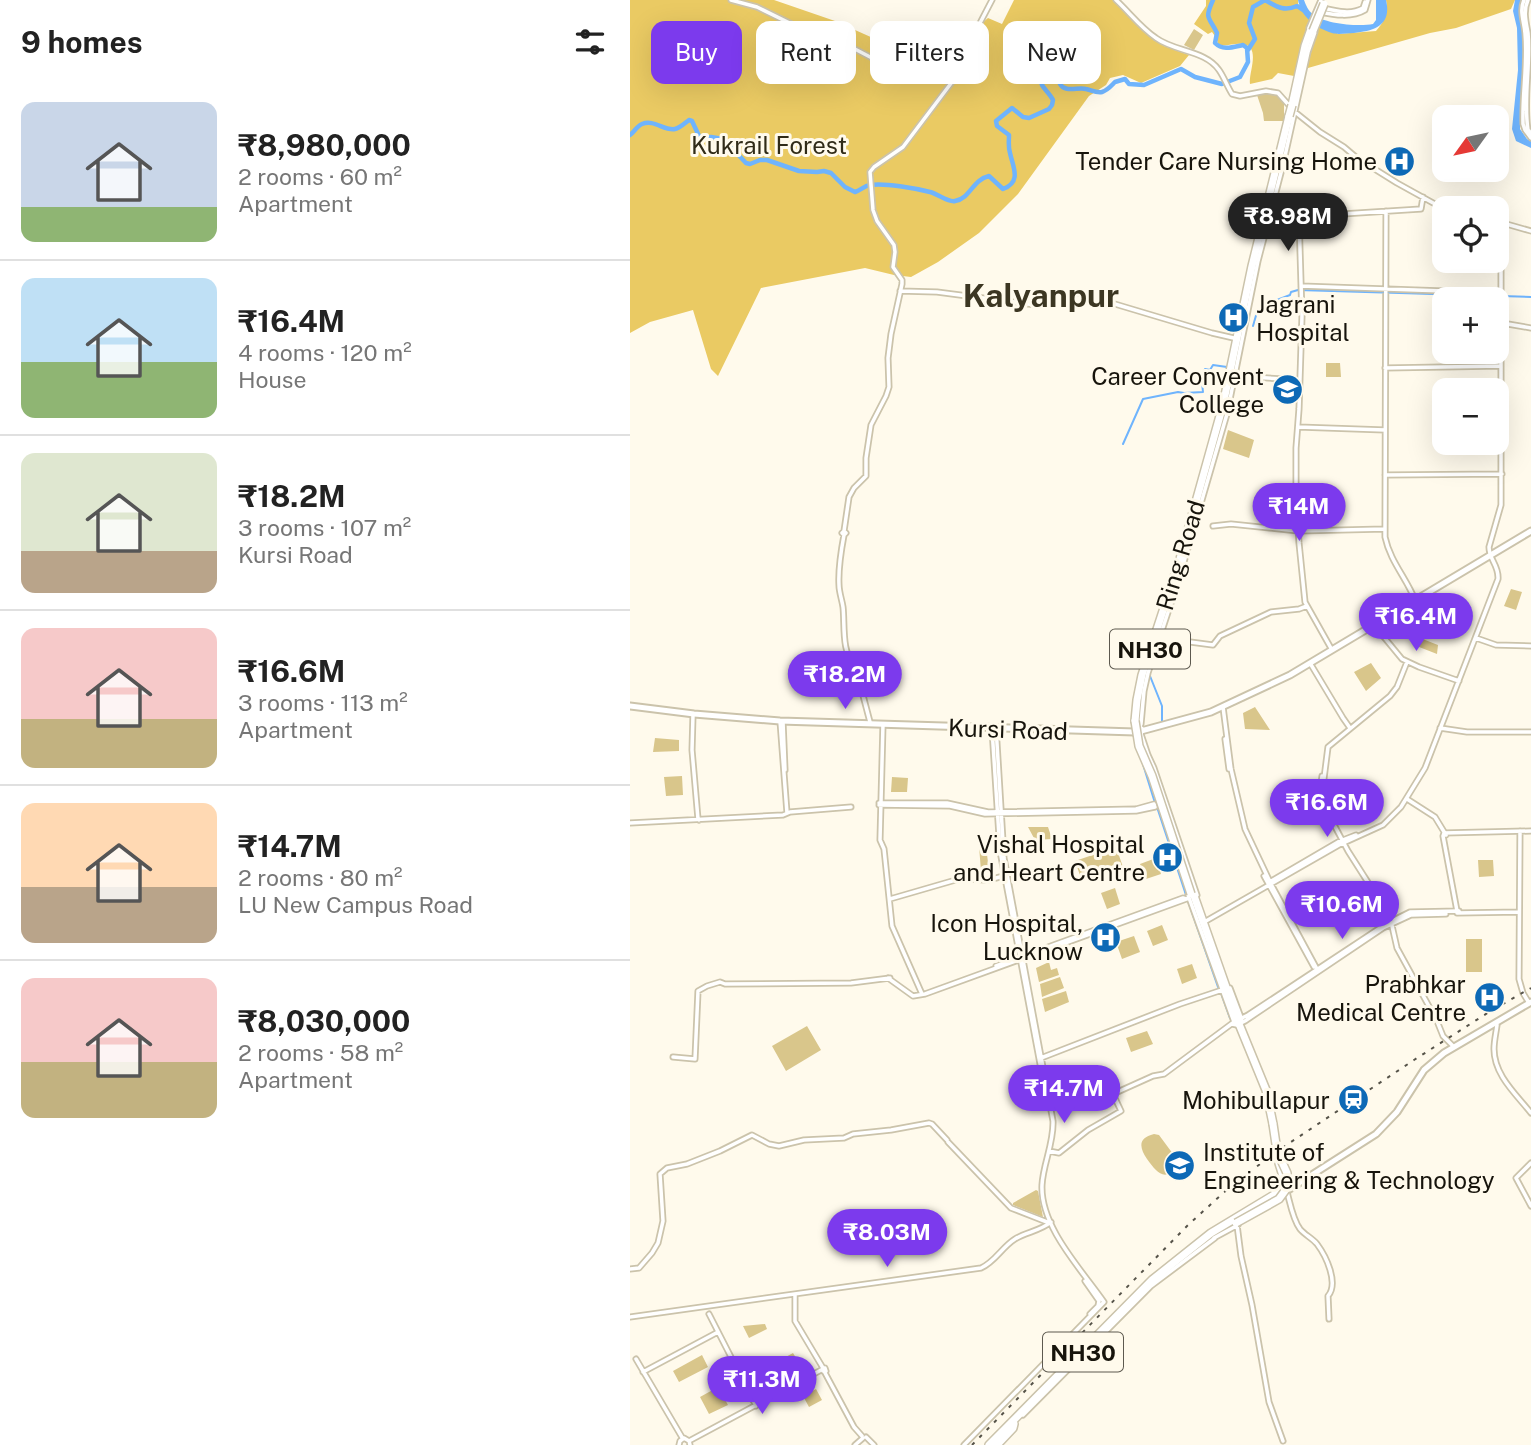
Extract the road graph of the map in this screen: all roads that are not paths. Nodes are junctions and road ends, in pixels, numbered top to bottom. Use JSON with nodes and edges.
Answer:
{"nodes":[{"id":1,"x":731,"y":0,"type":"edge"},
{"id":2,"x":992,"y":0,"type":"edge"},
{"id":3,"x":1116,"y":0,"type":"edge"},
{"id":4,"x":1367,"y":0,"type":"edge"},
{"id":5,"x":1526,"y":0,"type":"edge"},
{"id":6,"x":1322,"y":6,"type":"edge"},
{"id":7,"x":981,"y":21,"type":"edge"},
{"id":8,"x":1312,"y":30,"type":"junction"},
{"id":9,"x":870,"y":57,"type":"edge"},
{"id":10,"x":950,"y":84,"type":"edge"},
{"id":11,"x":1289,"y":106,"type":"junction"},
{"id":12,"x":1292,"y":115,"type":"junction"},
{"id":13,"x":1531,"y":135,"type":"edge"},
{"id":14,"x":1423,"y":198,"type":"junction"},
{"id":15,"x":1432,"y":203,"type":"edge"},
{"id":16,"x":1386,"y":211,"type":"junction"},
{"id":17,"x":1270,"y":216,"type":"junction"},
{"id":18,"x":1299,"y":217,"type":"junction"},
{"id":19,"x":1509,"y":225,"type":"edge"},
{"id":20,"x":1531,"y":231,"type":"edge"},
{"id":21,"x":1301,"y":288,"type":"junction"},
{"id":22,"x":900,"y":291,"type":"junction"},
{"id":23,"x":1385,"y":291,"type":"junction"},
{"id":24,"x":1432,"y":293,"type":"edge"},
{"id":25,"x":1509,"y":324,"type":"edge"},
{"id":26,"x":1531,"y":328,"type":"edge"},
{"id":27,"x":1238,"y":339,"type":"junction"},
{"id":28,"x":1502,"y":366,"type":"joint"},
{"id":29,"x":1385,"y":368,"type":"junction"},
{"id":30,"x":1236,"y":376,"type":"junction"},
{"id":31,"x":1299,"y":380,"type":"junction"},
{"id":32,"x":1298,"y":427,"type":"junction"},
{"id":33,"x":1385,"y":430,"type":"junction"},
{"id":34,"x":1502,"y":474,"type":"junction"},
{"id":35,"x":1385,"y":475,"type":"junction"},
{"id":36,"x":1207,"y":478,"type":"junction"},
{"id":37,"x":1213,"y":526,"type":"dead end"},
{"id":38,"x":1385,"y":529,"type":"junction"},
{"id":39,"x":1297,"y":530,"type":"junction"},
{"id":40,"x":1531,"y":530,"type":"edge"},
{"id":41,"x":1490,"y":555,"type":"junction"},
{"id":42,"x":1176,"y":579,"type":"junction"},
{"id":43,"x":1416,"y":600,"type":"junction"},
{"id":44,"x":1306,"y":607,"type":"junction"},
{"id":45,"x":1374,"y":625,"type":"junction"},
{"id":46,"x":1161,"y":638,"type":"junction"},
{"id":47,"x":1476,"y":638,"type":"junction"},
{"id":48,"x":1531,"y":646,"type":"edge"},
{"id":49,"x":1331,"y":651,"type":"junction"},
{"id":50,"x":1407,"y":662,"type":"junction"},
{"id":51,"x":1310,"y":663,"type":"junction"},
{"id":52,"x":1459,"y":681,"type":"junction"},
{"id":53,"x":630,"y":705,"type":"edge"},
{"id":54,"x":1222,"y":708,"type":"junction"},
{"id":55,"x":694,"y":713,"type":"junction"},
{"id":56,"x":781,"y":720,"type":"junction"},
{"id":57,"x":870,"y":722,"type":"junction"},
{"id":58,"x":882,"y":724,"type":"junction"},
{"id":59,"x":994,"y":728,"type":"junction"},
{"id":60,"x":1350,"y":728,"type":"junction"},
{"id":61,"x":1440,"y":728,"type":"junction"},
{"id":62,"x":1138,"y":730,"type":"junction"},
{"id":63,"x":1531,"y":732,"type":"edge"},
{"id":64,"x":1148,"y":755,"type":"junction"},
{"id":65,"x":1142,"y":757,"type":"junction"},
{"id":66,"x":1407,"y":799,"type":"junction"},
{"id":67,"x":880,"y":804,"type":"junction"},
{"id":68,"x":1155,"y":806,"type":"dead end"},
{"id":69,"x":851,"y":807,"type":"dead end"},
{"id":70,"x":787,"y":812,"type":"junction"},
{"id":71,"x":999,"y":813,"type":"junction"},
{"id":72,"x":699,"y":819,"type":"junction"},
{"id":73,"x":630,"y":822,"type":"edge"},
{"id":74,"x":1520,"y":832,"type":"junction"},
{"id":75,"x":1531,"y":832,"type":"edge"},
{"id":76,"x":1445,"y":834,"type":"junction"},
{"id":77,"x":1342,"y":842,"type":"junction"},
{"id":78,"x":1006,"y":876,"type":"junction"},
{"id":79,"x":1269,"y":884,"type":"junction"},
{"id":80,"x":1190,"y":896,"type":"junction"},
{"id":81,"x":888,"y":900,"type":"junction"},
{"id":82,"x":1458,"y":912,"type":"junction"},
{"id":83,"x":1519,"y":912,"type":"junction"},
{"id":84,"x":1205,"y":919,"type":"junction"},
{"id":85,"x":1391,"y":923,"type":"junction"},
{"id":86,"x":1021,"y":958,"type":"junction"},
{"id":87,"x":1316,"y":970,"type":"junction"},
{"id":88,"x":1226,"y":991,"type":"junction"},
{"id":89,"x":922,"y":994,"type":"junction"},
{"id":90,"x":1530,"y":1004,"type":"edge"},
{"id":91,"x":1237,"y":1022,"type":"junction"},
{"id":92,"x":1497,"y":1025,"type":"junction"},
{"id":93,"x":1454,"y":1047,"type":"junction"},
{"id":94,"x":673,"y":1056,"type":"dead end"},
{"id":95,"x":1040,"y":1057,"type":"junction"},
{"id":96,"x":1531,"y":1113,"type":"edge"},
{"id":97,"x":1271,"y":1124,"type":"junction"},
{"id":98,"x":1048,"y":1151,"type":"junction"},
{"id":99,"x":1531,"y":1163,"type":"edge"},
{"id":100,"x":1296,"y":1186,"type":"junction"},
{"id":101,"x":1287,"y":1193,"type":"junction"},
{"id":102,"x":1531,"y":1206,"type":"edge"},
{"id":103,"x":1247,"y":1212,"type":"junction"},
{"id":104,"x":1047,"y":1223,"type":"junction"},
{"id":105,"x":1237,"y":1225,"type":"junction"},
{"id":106,"x":1210,"y":1237,"type":"junction"},
{"id":107,"x":630,"y":1269,"type":"edge"},
{"id":108,"x":1163,"y":1273,"type":"junction"},
{"id":109,"x":796,"y":1293,"type":"junction"},
{"id":110,"x":712,"y":1305,"type":"junction"},
{"id":111,"x":705,"y":1306,"type":"junction"},
{"id":112,"x":668,"y":1312,"type":"junction"},
{"id":113,"x":709,"y":1314,"type":"junction"},
{"id":114,"x":630,"y":1317,"type":"edge"},
{"id":115,"x":1329,"y":1319,"type":"dead end"},
{"id":116,"x":718,"y":1332,"type":"junction"},
{"id":117,"x":824,"y":1370,"type":"junction"},
{"id":118,"x":756,"y":1406,"type":"junction"},
{"id":119,"x":1016,"y":1421,"type":"junction"},
{"id":120,"x":864,"y":1437,"type":"junction"},
{"id":121,"x":681,"y":1441,"type":"edge"},
{"id":122,"x":1283,"y":1441,"type":"dead end"},
{"id":123,"x":690,"y":1443,"type":"edge"},
{"id":124,"x":855,"y":1445,"type":"edge"},
{"id":125,"x":873,"y":1445,"type":"edge"},
{"id":126,"x":962,"y":1445,"type":"edge"},
{"id":127,"x":991,"y":1445,"type":"edge"}],
"edges":[{"from":1,"to":9,"type":"street"},
{"from":2,"to":7,"type":"street"},
{"from":3,"to":11,"type":"street"},
{"from":4,"to":6,"type":"street"},
{"from":5,"to":13,"type":"street"},
{"from":6,"to":8,"type":"highway","number":"NH30","bridge":true},
{"from":6,"to":8,"type":"street"},
{"from":8,"to":11,"type":"street"},
{"from":8,"to":12,"type":"highway","name":"Ring Road","number":"NH30","bridge":true},
{"from":10,"to":22,"type":"street"},
{"from":11,"to":12,"type":"street"},
{"from":12,"to":14,"type":"street"},
{"from":12,"to":17,"type":"street"},
{"from":12,"to":27,"type":"highway","name":"Ring Road","number":"NH30"},
{"from":14,"to":15,"type":"street"},
{"from":14,"to":16,"type":"street"},
{"from":16,"to":18,"type":"street"},
{"from":16,"to":23,"type":"street"},
{"from":17,"to":18,"type":"street"},
{"from":17,"to":27,"type":"street"},
{"from":18,"to":21,"type":"street"},
{"from":19,"to":20,"type":"street"},
{"from":21,"to":23,"type":"street"},
{"from":21,"to":31,"type":"street"},
{"from":22,"to":27,"type":"street"},
{"from":22,"to":57,"type":"street"},
{"from":23,"to":24,"type":"street"},
{"from":23,"to":29,"type":"street"},
{"from":25,"to":26,"type":"street"},
{"from":27,"to":30,"type":"street"},
{"from":27,"to":36,"type":"highway","name":"Ring Road","number":"NH30"},
{"from":27,"to":42,"type":"highway","name":"Ring Road","number":"NH30"},
{"from":27,"to":62,"type":"street"},
{"from":28,"to":29,"type":"street"},
{"from":28,"to":34,"type":"street"},
{"from":29,"to":33,"type":"street"},
{"from":30,"to":31,"type":"street"},
{"from":30,"to":36,"type":"street"},
{"from":31,"to":32,"type":"street"},
{"from":31,"to":39,"type":"street"},
{"from":32,"to":33,"type":"street"},
{"from":32,"to":39,"type":"street"},
{"from":33,"to":35,"type":"street"},
{"from":34,"to":35,"type":"street"},
{"from":34,"to":41,"type":"street"},
{"from":35,"to":38,"type":"street"},
{"from":36,"to":42,"type":"highway","name":"Ring Road","number":"NH30"},
{"from":37,"to":39,"type":"street"},
{"from":38,"to":39,"type":"street"},
{"from":38,"to":43,"type":"street"},
{"from":39,"to":44,"type":"street"},
{"from":40,"to":41,"type":"main road","name":"Kursi Road"},
{"from":41,"to":43,"type":"main road","name":"Kursi Road"},
{"from":41,"to":47,"type":"street"},
{"from":42,"to":46,"type":"street"},
{"from":42,"to":80,"type":"highway","name":"Ring Road","number":"NH30","bridge":true},
{"from":43,"to":45,"type":"main road","name":"Kursi Road"},
{"from":44,"to":46,"type":"street"},
{"from":44,"to":49,"type":"street"},
{"from":45,"to":49,"type":"main road","name":"Kursi Road"},
{"from":45,"to":50,"type":"street"},
{"from":46,"to":62,"type":"street"},
{"from":47,"to":48,"type":"street"},
{"from":47,"to":52,"type":"street"},
{"from":49,"to":51,"type":"main road","name":"Kursi Road"},
{"from":50,"to":52,"type":"street"},
{"from":50,"to":60,"type":"street"},
{"from":51,"to":54,"type":"main road","name":"Kursi Road"},
{"from":51,"to":60,"type":"street"},
{"from":52,"to":61,"type":"street"},
{"from":53,"to":55,"type":"main road","name":"Kursi Road"},
{"from":54,"to":62,"type":"main road","name":"Kursi Road"},
{"from":54,"to":79,"type":"street"},
{"from":55,"to":56,"type":"main road","name":"Kursi Road"},
{"from":55,"to":72,"type":"street"},
{"from":56,"to":57,"type":"main road","name":"Kursi Road"},
{"from":56,"to":58,"type":"main road","name":"Kursi Road"},
{"from":56,"to":70,"type":"street"},
{"from":57,"to":58,"type":"main road","name":"Kursi Road"},
{"from":58,"to":59,"type":"main road","name":"Kursi Road"},
{"from":58,"to":67,"type":"street"},
{"from":59,"to":62,"type":"main road","name":"Kursi Road"},
{"from":59,"to":71,"type":"street"},
{"from":60,"to":77,"type":"street"},
{"from":61,"to":63,"type":"street"},
{"from":61,"to":66,"type":"street"},
{"from":62,"to":64,"type":"street"},
{"from":62,"to":65,"type":"street"},
{"from":64,"to":65,"type":"street"},
{"from":64,"to":84,"type":"street"},
{"from":65,"to":80,"type":"street"},
{"from":66,"to":76,"type":"street"},
{"from":66,"to":77,"type":"street"},
{"from":67,"to":71,"type":"street"},
{"from":67,"to":81,"type":"street"},
{"from":68,"to":71,"type":"street"},
{"from":69,"to":70,"type":"street"},
{"from":70,"to":72,"type":"street"},
{"from":71,"to":78,"type":"street"},
{"from":72,"to":73,"type":"street"},
{"from":74,"to":75,"type":"street"},
{"from":74,"to":76,"type":"street"},
{"from":74,"to":83,"type":"street"},
{"from":76,"to":82,"type":"street"},
{"from":77,"to":79,"type":"street"},
{"from":77,"to":85,"type":"street"},
{"from":78,"to":81,"type":"street"},
{"from":78,"to":86,"type":"street"},
{"from":79,"to":84,"type":"street"},
{"from":79,"to":87,"type":"street"},
{"from":80,"to":86,"type":"street"},
{"from":80,"to":88,"type":"highway","name":"Ring Road","number":"NH30"},
{"from":80,"to":91,"type":"highway","name":"Ring Road","number":"NH30"},
{"from":81,"to":89,"type":"street"},
{"from":82,"to":83,"type":"street"},
{"from":82,"to":85,"type":"street"},
{"from":83,"to":90,"type":"street"},
{"from":84,"to":88,"type":"street"},
{"from":85,"to":87,"type":"street"},
{"from":85,"to":93,"type":"street"},
{"from":86,"to":89,"type":"street"},
{"from":86,"to":95,"type":"street"},
{"from":87,"to":91,"type":"street"},
{"from":88,"to":91,"type":"highway","name":"Ring Road","number":"NH30"},
{"from":88,"to":95,"type":"street"},
{"from":89,"to":94,"type":"street"},
{"from":90,"to":92,"type":"main road"},
{"from":90,"to":93,"type":"main road"},
{"from":91,"to":97,"type":"highway","name":"Ring Road","number":"NH30"},
{"from":91,"to":97,"type":"highway","name":"Ring Road","number":"NH30"},
{"from":91,"to":98,"type":"street"},
{"from":92,"to":96,"type":"street"},
{"from":92,"to":100,"type":"main road"},
{"from":93,"to":100,"type":"main road"},
{"from":95,"to":98,"type":"street"},
{"from":97,"to":103,"type":"highway","number":"NH30","bridge":true},
{"from":97,"to":106,"type":"highway","number":"NH30","bridge":true},
{"from":98,"to":104,"type":"street"},
{"from":99,"to":102,"type":"street"},
{"from":100,"to":101,"type":"main road"},
{"from":100,"to":103,"type":"street"},
{"from":101,"to":103,"type":"main road"},
{"from":101,"to":105,"type":"street"},
{"from":101,"to":115,"type":"street"},
{"from":103,"to":106,"type":"highway","number":"NH30"},
{"from":103,"to":106,"type":"street"},
{"from":104,"to":107,"type":"street"},
{"from":104,"to":109,"type":"street"},
{"from":104,"to":126,"type":"street"},
{"from":105,"to":106,"type":"street"},
{"from":105,"to":122,"type":"street"},
{"from":106,"to":108,"type":"highway","number":"NH30"},
{"from":108,"to":119,"type":"highway","number":"NH30"},
{"from":108,"to":119,"type":"highway","number":"NH30"},
{"from":109,"to":110,"type":"street"},
{"from":109,"to":110,"type":"street"},
{"from":109,"to":117,"type":"street"},
{"from":110,"to":111,"type":"street"},
{"from":110,"to":113,"type":"street"},
{"from":111,"to":112,"type":"street"},
{"from":111,"to":112,"type":"street"},
{"from":111,"to":113,"type":"street"},
{"from":112,"to":114,"type":"street"},
{"from":113,"to":116,"type":"street"},
{"from":116,"to":118,"type":"street"},
{"from":116,"to":121,"type":"street"},
{"from":117,"to":118,"type":"street"},
{"from":117,"to":120,"type":"street"},
{"from":118,"to":123,"type":"street"},
{"from":119,"to":127,"type":"highway"},
{"from":119,"to":127,"type":"highway","number":"NH30"},
{"from":120,"to":124,"type":"street"},
{"from":120,"to":125,"type":"street"},
{"from":121,"to":123,"type":"street"}]}
